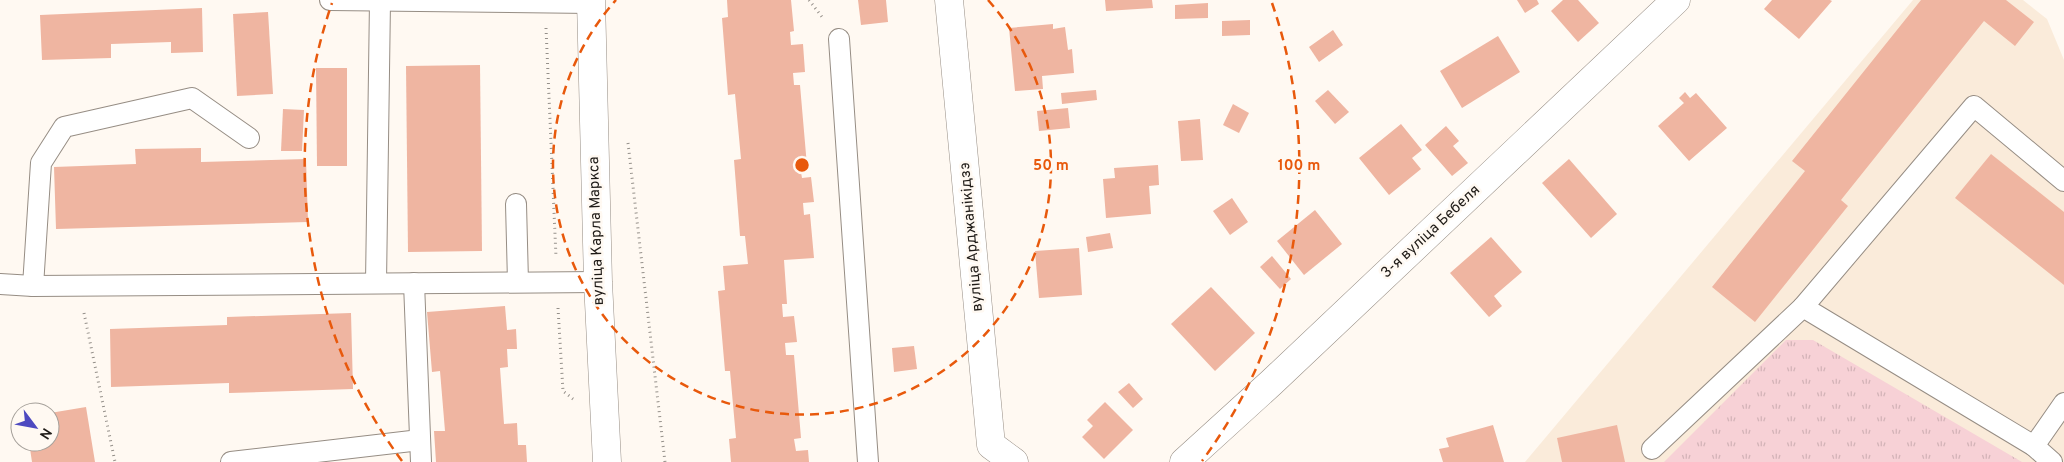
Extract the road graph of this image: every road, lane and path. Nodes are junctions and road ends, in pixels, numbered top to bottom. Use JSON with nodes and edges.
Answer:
{"nodes":[{"id":1,"x":330,"y":0,"type":"edge"},
{"id":2,"x":407,"y":0,"type":"edge"},
{"id":3,"x":949,"y":0,"type":"edge"},
{"id":4,"x":1676,"y":0,"type":"edge"},
{"id":5,"x":380,"y":1,"type":"edge"},
{"id":6,"x":591,"y":2,"type":"edge"},
{"id":7,"x":545,"y":3,"type":"junction"},
{"id":8,"x":839,"y":39,"type":"dead end"},
{"id":9,"x":249,"y":138,"type":"dead end"},
{"id":10,"x":628,"y":140,"type":"dead end"},
{"id":11,"x":2064,"y":181,"type":"edge"},
{"id":12,"x":516,"y":204,"type":"dead end"},
{"id":13,"x":518,"y":282,"type":"junction"},
{"id":14,"x":557,"y":282,"type":"junction"},
{"id":15,"x":598,"y":282,"type":"junction"},
{"id":16,"x":376,"y":283,"type":"junction"},
{"id":17,"x":414,"y":283,"type":"junction"},
{"id":18,"x":0,"y":284,"type":"edge"},
{"id":19,"x":33,"y":286,"type":"junction"},
{"id":20,"x":79,"y":286,"type":"junction"},
{"id":21,"x":1803,"y":307,"type":"junction"},
{"id":22,"x":578,"y":403,"type":"dead end"},
{"id":23,"x":2064,"y":403,"type":"edge"},
{"id":24,"x":420,"y":440,"type":"junction"},
{"id":25,"x":2034,"y":446,"type":"junction"},
{"id":26,"x":1652,"y":449,"type":"dead end"},
{"id":27,"x":992,"y":453,"type":"edge"},
{"id":28,"x":115,"y":462,"type":"edge"},
{"id":29,"x":231,"y":462,"type":"edge"},
{"id":30,"x":420,"y":462,"type":"edge"},
{"id":31,"x":607,"y":462,"type":"edge"},
{"id":32,"x":665,"y":462,"type":"edge"},
{"id":33,"x":868,"y":462,"type":"edge"},
{"id":34,"x":1014,"y":462,"type":"edge"},
{"id":35,"x":1184,"y":462,"type":"edge"},
{"id":36,"x":2052,"y":462,"type":"edge"}],
"edges":[{"from":1,"to":5,"type":"lane"},
{"from":2,"to":5,"type":"lane"},
{"from":2,"to":7,"type":"lane"},
{"from":3,"to":27,"type":"street","name":"вуліца Арджанікідзэ"},
{"from":4,"to":35,"type":"street","name":"3-я вуліца Бебеля"},
{"from":5,"to":16,"type":"lane"},
{"from":6,"to":7,"type":"lane"},
{"from":6,"to":15,"type":"street","name":"вуліца Карла Маркса"},
{"from":7,"to":14,"type":"path"},
{"from":8,"to":33,"type":"lane"},
{"from":9,"to":19,"type":"lane"},
{"from":10,"to":32,"type":"path"},
{"from":11,"to":21,"type":"lane"},
{"from":12,"to":13,"type":"lane"},
{"from":13,"to":14,"type":"lane"},
{"from":13,"to":17,"type":"lane"},
{"from":14,"to":15,"type":"lane"},
{"from":14,"to":22,"type":"path"},
{"from":15,"to":31,"type":"street","name":"вуліца Карла Маркса"},
{"from":16,"to":17,"type":"lane"},
{"from":16,"to":20,"type":"lane"},
{"from":17,"to":24,"type":"lane"},
{"from":18,"to":19,"type":"lane"},
{"from":19,"to":20,"type":"lane"},
{"from":20,"to":28,"type":"path"},
{"from":21,"to":25,"type":"lane"},
{"from":21,"to":26,"type":"lane"},
{"from":23,"to":25,"type":"lane"},
{"from":24,"to":29,"type":"lane"},
{"from":24,"to":30,"type":"lane"},
{"from":25,"to":36,"type":"lane"},
{"from":27,"to":34,"type":"street","name":"вуліца Арджанікідзэ"}]}
